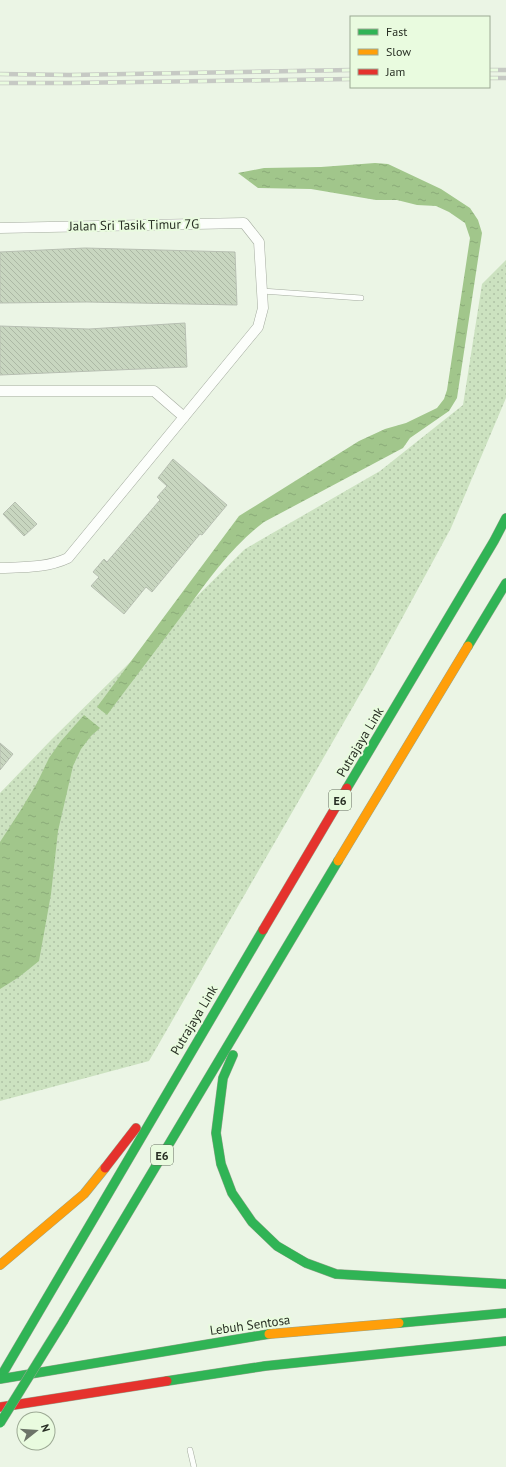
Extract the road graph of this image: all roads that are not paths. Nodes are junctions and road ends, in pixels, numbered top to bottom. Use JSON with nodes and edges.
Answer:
{"nodes":[{"id":1,"x":0,"y":228,"type":"edge"},
{"id":2,"x":262,"y":292,"type":"junction"},
{"id":3,"x":361,"y":298,"type":"dead end"},
{"id":4,"x":0,"y":391,"type":"edge"},
{"id":5,"x":184,"y":417,"type":"junction"},
{"id":6,"x":506,"y":518,"type":"edge"},
{"id":7,"x":0,"y":568,"type":"edge"},
{"id":8,"x":506,"y":583,"type":"edge"},
{"id":9,"x":260,"y":990,"type":"junction"},
{"id":10,"x":173,"y":1082,"type":"junction"},
{"id":11,"x":0,"y":1265,"type":"edge"},
{"id":12,"x":506,"y":1284,"type":"edge"},
{"id":13,"x":506,"y":1313,"type":"edge"},
{"id":14,"x":506,"y":1341,"type":"edge"},
{"id":15,"x":463,"y":1345,"type":"junction"},
{"id":16,"x":499,"y":1352,"type":"dead end"},
{"id":17,"x":0,"y":1378,"type":"edge"},
{"id":18,"x":0,"y":1407,"type":"edge"},
{"id":19,"x":0,"y":1423,"type":"edge"},
{"id":20,"x":190,"y":1450,"type":"dead end"},
{"id":21,"x":194,"y":1467,"type":"edge"}],
"edges":[{"from":1,"to":2,"type":"street","name":"Jalan Sri Tasik Timur 7G"},
{"from":2,"to":3,"type":"lane"},
{"from":2,"to":5,"type":"street"},
{"from":4,"to":5,"type":"street"},
{"from":5,"to":7,"type":"street"},
{"from":6,"to":10,"type":"main road","name":"Putrajaya Link","number":"E6"},
{"from":8,"to":9,"type":"main road","number":"E6"},
{"from":9,"to":12,"type":"main road"},
{"from":9,"to":19,"type":"main road","number":"E6","bridge":true},
{"from":10,"to":11,"type":"main road"},
{"from":10,"to":17,"type":"main road","number":"E6"},
{"from":13,"to":17,"type":"main road","name":"Lebuh Sentosa"},
{"from":14,"to":15,"type":"main road"},
{"from":15,"to":16,"type":"main road"},
{"from":15,"to":18,"type":"main road"},
{"from":20,"to":21,"type":"lane"}]}
